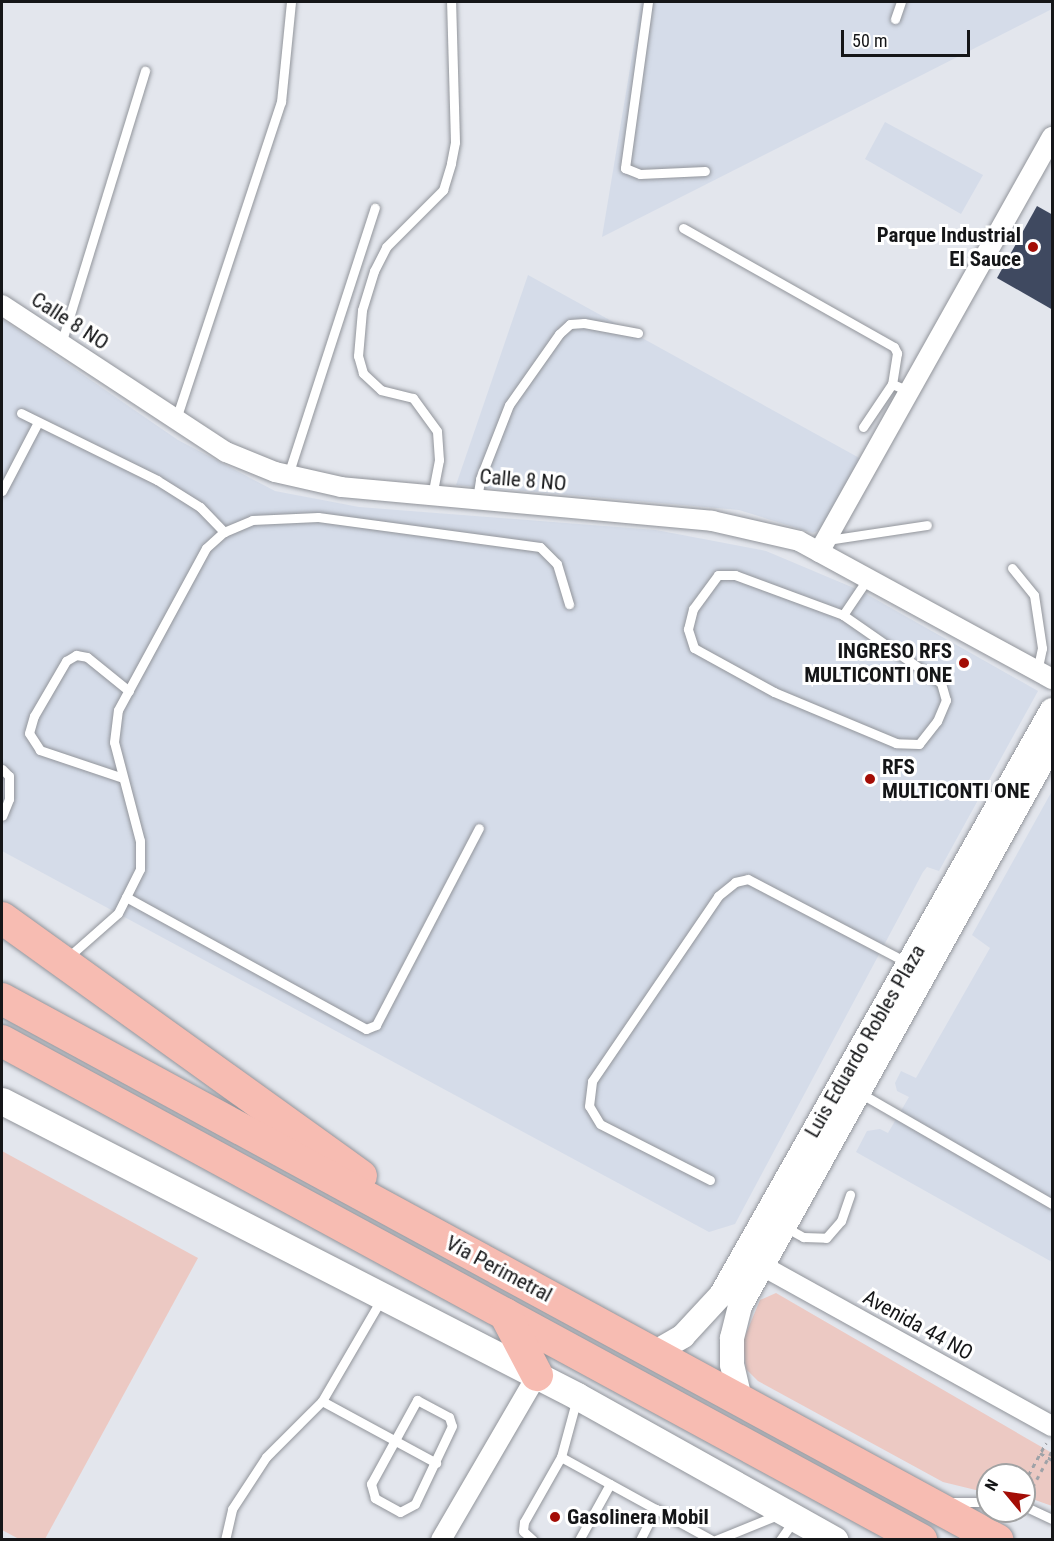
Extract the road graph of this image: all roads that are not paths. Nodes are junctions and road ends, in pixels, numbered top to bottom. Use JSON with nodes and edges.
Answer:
{"nodes":[{"id":1,"x":291,"y":2,"type":"edge"},
{"id":2,"x":451,"y":2,"type":"edge"},
{"id":3,"x":648,"y":2,"type":"edge"},
{"id":4,"x":901,"y":2,"type":"edge"},
{"id":5,"x":894,"y":19,"type":"dead end"},
{"id":6,"x":145,"y":71,"type":"dead end"},
{"id":7,"x":1053,"y":137,"type":"edge"},
{"id":8,"x":705,"y":171,"type":"dead end"},
{"id":9,"x":375,"y":208,"type":"dead end"},
{"id":10,"x":683,"y":228,"type":"dead end"},
{"id":11,"x":2,"y":304,"type":"edge"},
{"id":12,"x":638,"y":333,"type":"dead end"},
{"id":13,"x":61,"y":344,"type":"junction"},
{"id":14,"x":900,"y":387,"type":"junction"},
{"id":15,"x":21,"y":413,"type":"dead end"},
{"id":16,"x":176,"y":419,"type":"junction"},
{"id":17,"x":38,"y":422,"type":"junction"},
{"id":18,"x":863,"y":426,"type":"dead end"},
{"id":19,"x":288,"y":475,"type":"junction"},
{"id":20,"x":2,"y":491,"type":"edge"},
{"id":21,"x":432,"y":495,"type":"junction"},
{"id":22,"x":477,"y":500,"type":"junction"},
{"id":23,"x":927,"y":525,"type":"dead end"},
{"id":24,"x":224,"y":532,"type":"junction"},
{"id":25,"x":822,"y":546,"type":"junction"},
{"id":26,"x":1012,"y":568,"type":"dead end"},
{"id":27,"x":868,"y":578,"type":"junction"},
{"id":28,"x":569,"y":604,"type":"dead end"},
{"id":29,"x":843,"y":615,"type":"junction"},
{"id":30,"x":1045,"y":675,"type":"edge"},
{"id":31,"x":129,"y":691,"type":"junction"},
{"id":32,"x":1053,"y":710,"type":"edge"},
{"id":33,"x":1053,"y":744,"type":"edge"},
{"id":34,"x":2,"y":770,"type":"edge"},
{"id":35,"x":123,"y":778,"type":"junction"},
{"id":36,"x":2,"y":815,"type":"edge"},
{"id":37,"x":479,"y":828,"type":"dead end"},
{"id":38,"x":126,"y":897,"type":"junction"},
{"id":39,"x":2,"y":918,"type":"edge"},
{"id":40,"x":64,"y":961,"type":"junction"},
{"id":41,"x":917,"y":968,"type":"junction"},
{"id":42,"x":2,"y":999,"type":"edge"},
{"id":43,"x":6,"y":1045,"type":"edge"},
{"id":44,"x":858,"y":1092,"type":"junction"},
{"id":45,"x":2,"y":1101,"type":"edge"},
{"id":46,"x":710,"y":1180,"type":"dead end"},
{"id":47,"x":850,"y":1195,"type":"dead end"},
{"id":48,"x":1053,"y":1204,"type":"edge"},
{"id":49,"x":783,"y":1226,"type":"junction"},
{"id":50,"x":465,"y":1251,"type":"junction"},
{"id":51,"x":760,"y":1265,"type":"junction"},
{"id":52,"x":383,"y":1296,"type":"junction"},
{"id":53,"x":505,"y":1314,"type":"junction"},
{"id":54,"x":654,"y":1353,"type":"junction"},
{"id":55,"x":537,"y":1375,"type":"junction"},
{"id":56,"x":577,"y":1396,"type":"junction"},
{"id":57,"x":740,"y":1399,"type":"junction"},
{"id":58,"x":322,"y":1401,"type":"junction"},
{"id":59,"x":1050,"y":1432,"type":"edge"},
{"id":60,"x":393,"y":1440,"type":"junction"},
{"id":61,"x":561,"y":1457,"type":"junction"},
{"id":62,"x":436,"y":1463,"type":"junction"},
{"id":63,"x":610,"y":1484,"type":"junction"},
{"id":64,"x":928,"y":1502,"type":"junction"},
{"id":65,"x":976,"y":1502,"type":"edge"},
{"id":66,"x":656,"y":1509,"type":"junction"},
{"id":67,"x":1036,"y":1510,"type":"edge"},
{"id":68,"x":1053,"y":1519,"type":"edge"},
{"id":69,"x":787,"y":1523,"type":"edge"},
{"id":70,"x":225,"y":1539,"type":"edge"},
{"id":71,"x":441,"y":1539,"type":"edge"},
{"id":72,"x":533,"y":1539,"type":"edge"},
{"id":73,"x":579,"y":1539,"type":"edge"},
{"id":74,"x":640,"y":1539,"type":"edge"},
{"id":75,"x":714,"y":1539,"type":"edge"},
{"id":76,"x":835,"y":1539,"type":"edge"},
{"id":77,"x":921,"y":1539,"type":"edge"},
{"id":78,"x":997,"y":1539,"type":"edge"}],
"edges":[{"from":1,"to":16,"type":"lane"},
{"from":2,"to":21,"type":"lane"},
{"from":3,"to":8,"type":"lane"},
{"from":4,"to":5,"type":"lane"},
{"from":6,"to":13,"type":"lane"},
{"from":7,"to":14,"type":"street"},
{"from":9,"to":19,"type":"lane"},
{"from":10,"to":14,"type":"lane"},
{"from":11,"to":13,"type":"street","name":"Calle 8 NO"},
{"from":12,"to":22,"type":"lane"},
{"from":13,"to":16,"type":"street","name":"Calle 8 NO"},
{"from":14,"to":18,"type":"lane"},
{"from":14,"to":25,"type":"street"},
{"from":15,"to":17,"type":"lane"},
{"from":16,"to":19,"type":"street","name":"Calle 8 NO"},
{"from":17,"to":20,"type":"lane"},
{"from":17,"to":24,"type":"lane"},
{"from":19,"to":21,"type":"street","name":"Calle 8 NO"},
{"from":21,"to":22,"type":"street","name":"Calle 8 NO"},
{"from":22,"to":25,"type":"street","name":"Calle 8 NO"},
{"from":23,"to":25,"type":"lane"},
{"from":24,"to":28,"type":"lane"},
{"from":24,"to":31,"type":"lane"},
{"from":25,"to":27,"type":"street","name":"Calle 8 NO"},
{"from":26,"to":30,"type":"lane"},
{"from":27,"to":29,"type":"lane"},
{"from":27,"to":30,"type":"street","name":"Calle 8 NO"},
{"from":29,"to":29,"type":"lane"},
{"from":31,"to":35,"type":"lane"},
{"from":31,"to":35,"type":"lane"},
{"from":32,"to":41,"type":"street","name":"Luis Eduardo Robles Plaza"},
{"from":33,"to":41,"type":"street","name":"Luis Eduardo Robles Plaza"},
{"from":34,"to":36,"type":"lane"},
{"from":35,"to":38,"type":"lane"},
{"from":37,"to":38,"type":"lane"},
{"from":38,"to":40,"type":"lane"},
{"from":39,"to":40,"type":"highway"},
{"from":40,"to":50,"type":"highway"},
{"from":41,"to":44,"type":"street","name":"Luis Eduardo Robles Plaza"},
{"from":41,"to":46,"type":"lane"},
{"from":41,"to":54,"type":"street","name":"Luis Eduardo Robles Plaza"},
{"from":42,"to":50,"type":"highway","name":"Vía Perimetral"},
{"from":43,"to":53,"type":"highway","name":"Vía Perimetral"},
{"from":44,"to":48,"type":"lane"},
{"from":44,"to":49,"type":"street","name":"Luis Eduardo Robles Plaza"},
{"from":45,"to":52,"type":"main road"},
{"from":47,"to":49,"type":"lane"},
{"from":49,"to":51,"type":"street","name":"Luis Eduardo Robles Plaza"},
{"from":50,"to":54,"type":"highway","name":"Vía Perimetral"},
{"from":51,"to":57,"type":"street","name":"Luis Eduardo Robles Plaza"},
{"from":51,"to":59,"type":"street","name":"Avenida 44 NO"},
{"from":52,"to":55,"type":"main road"},
{"from":52,"to":58,"type":"lane"},
{"from":53,"to":55,"type":"highway"},
{"from":53,"to":77,"type":"highway","name":"Vía Perimetral"},
{"from":54,"to":57,"type":"highway","name":"Vía Perimetral"},
{"from":55,"to":56,"type":"main road"},
{"from":55,"to":71,"type":"street"},
{"from":56,"to":61,"type":"lane"},
{"from":56,"to":69,"type":"main road"},
{"from":57,"to":64,"type":"highway","name":"Vía Perimetral"},
{"from":58,"to":60,"type":"lane"},
{"from":58,"to":70,"type":"lane"},
{"from":60,"to":62,"type":"lane"},
{"from":60,"to":62,"type":"lane"},
{"from":60,"to":62,"type":"lane"},
{"from":61,"to":63,"type":"lane"},
{"from":61,"to":72,"type":"lane"},
{"from":63,"to":66,"type":"lane"},
{"from":63,"to":73,"type":"lane"},
{"from":64,"to":65,"type":"lane"},
{"from":64,"to":78,"type":"highway","name":"Vía Perimetral"},
{"from":66,"to":74,"type":"lane"},
{"from":66,"to":75,"type":"lane"},
{"from":67,"to":68,"type":"lane"},
{"from":69,"to":75,"type":"lane"},
{"from":69,"to":76,"type":"main road"}]}
